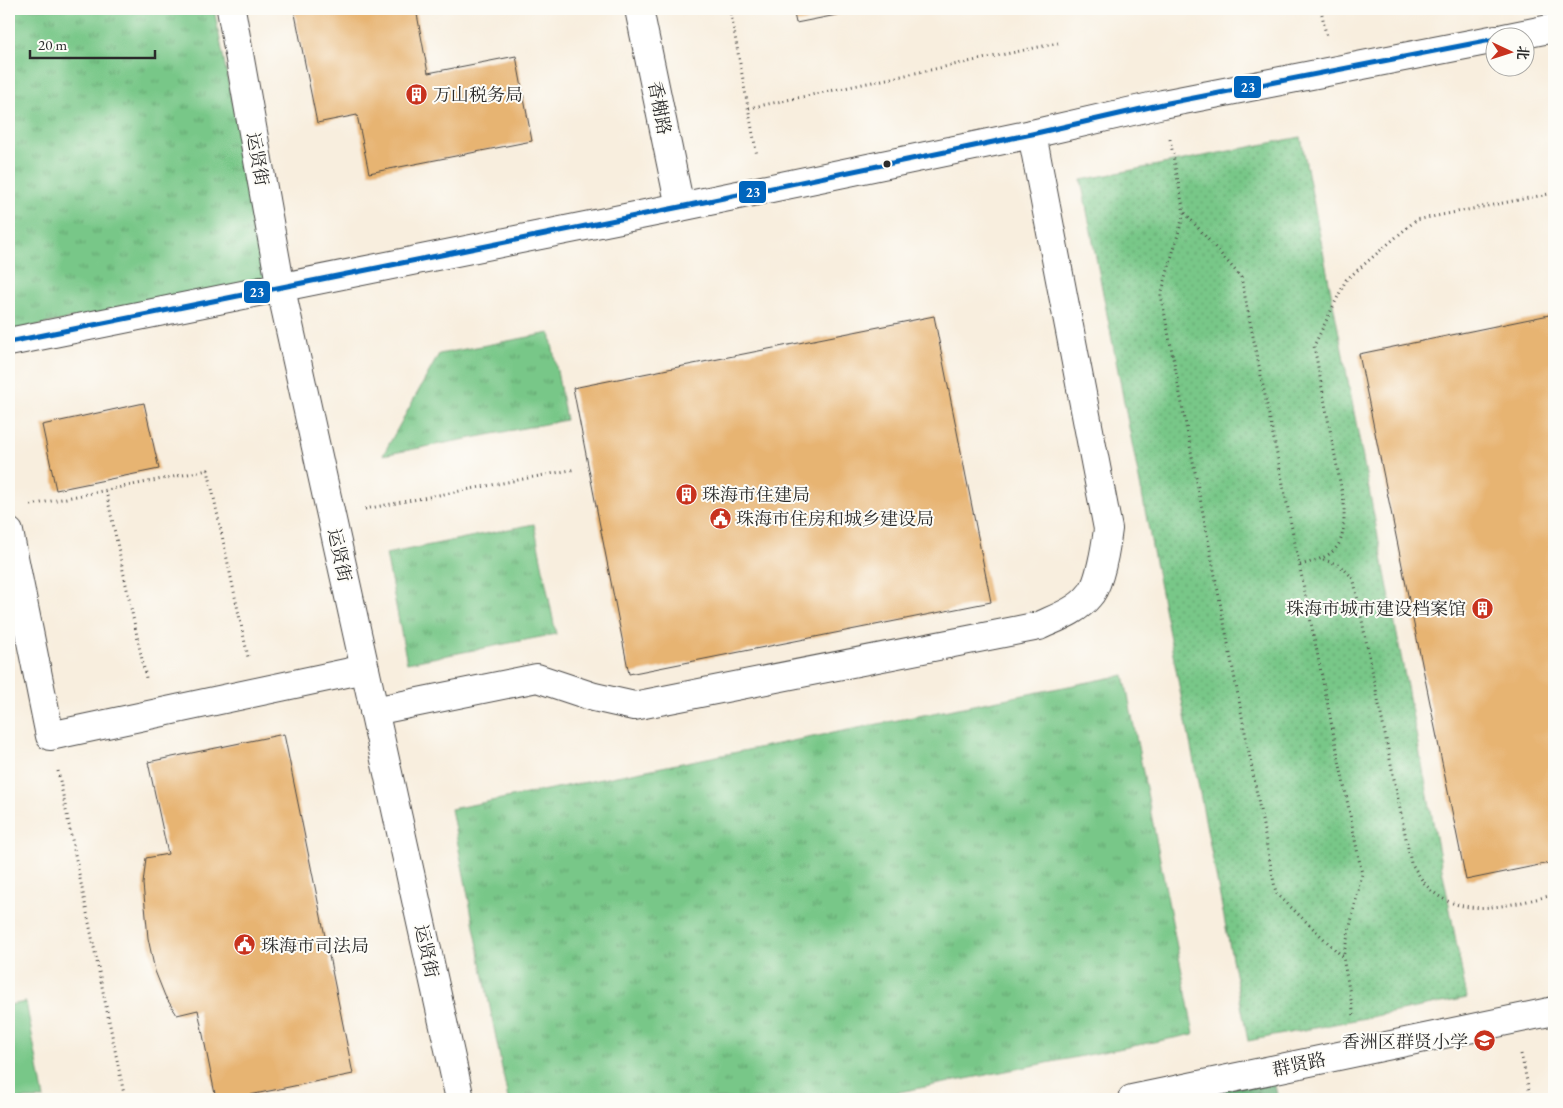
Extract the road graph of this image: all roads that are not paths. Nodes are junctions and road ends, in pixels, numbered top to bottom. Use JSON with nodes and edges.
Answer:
{"nodes":[{"id":1,"x":231,"y":9,"type":"edge"},
{"id":2,"x":640,"y":9,"type":"edge"},
{"id":3,"x":1554,"y":28,"type":"edge"},
{"id":4,"x":1536,"y":32,"type":"edge"},
{"id":5,"x":1486,"y":41,"type":"edge"},
{"id":6,"x":1032,"y":134,"type":"junction"},
{"id":7,"x":680,"y":207,"type":"junction"},
{"id":8,"x":281,"y":289,"type":"junction"},
{"id":9,"x":9,"y":342,"type":"edge"},
{"id":10,"x":9,"y":532,"type":"edge"},
{"id":11,"x":365,"y":669,"type":"junction"},
{"id":12,"x":374,"y":711,"type":"junction"},
{"id":13,"x":1554,"y":1011,"type":"edge"},
{"id":14,"x":460,"y":1099,"type":"edge"},
{"id":15,"x":1132,"y":1099,"type":"edge"}],
"edges":[{"from":1,"to":8,"type":"street","name":"运贤街"},
{"from":2,"to":7,"type":"street","name":"香榭路"},
{"from":3,"to":4,"type":"street"},
{"from":5,"to":6,"type":"street"},
{"from":6,"to":7,"type":"street"},
{"from":6,"to":12,"type":"street"},
{"from":7,"to":8,"type":"street"},
{"from":8,"to":9,"type":"street"},
{"from":8,"to":11,"type":"street","name":"运贤街"},
{"from":10,"to":11,"type":"street"},
{"from":11,"to":12,"type":"street","name":"运贤街"},
{"from":12,"to":14,"type":"street","name":"运贤街"},
{"from":13,"to":15,"type":"street","name":"群贤路"}]}
